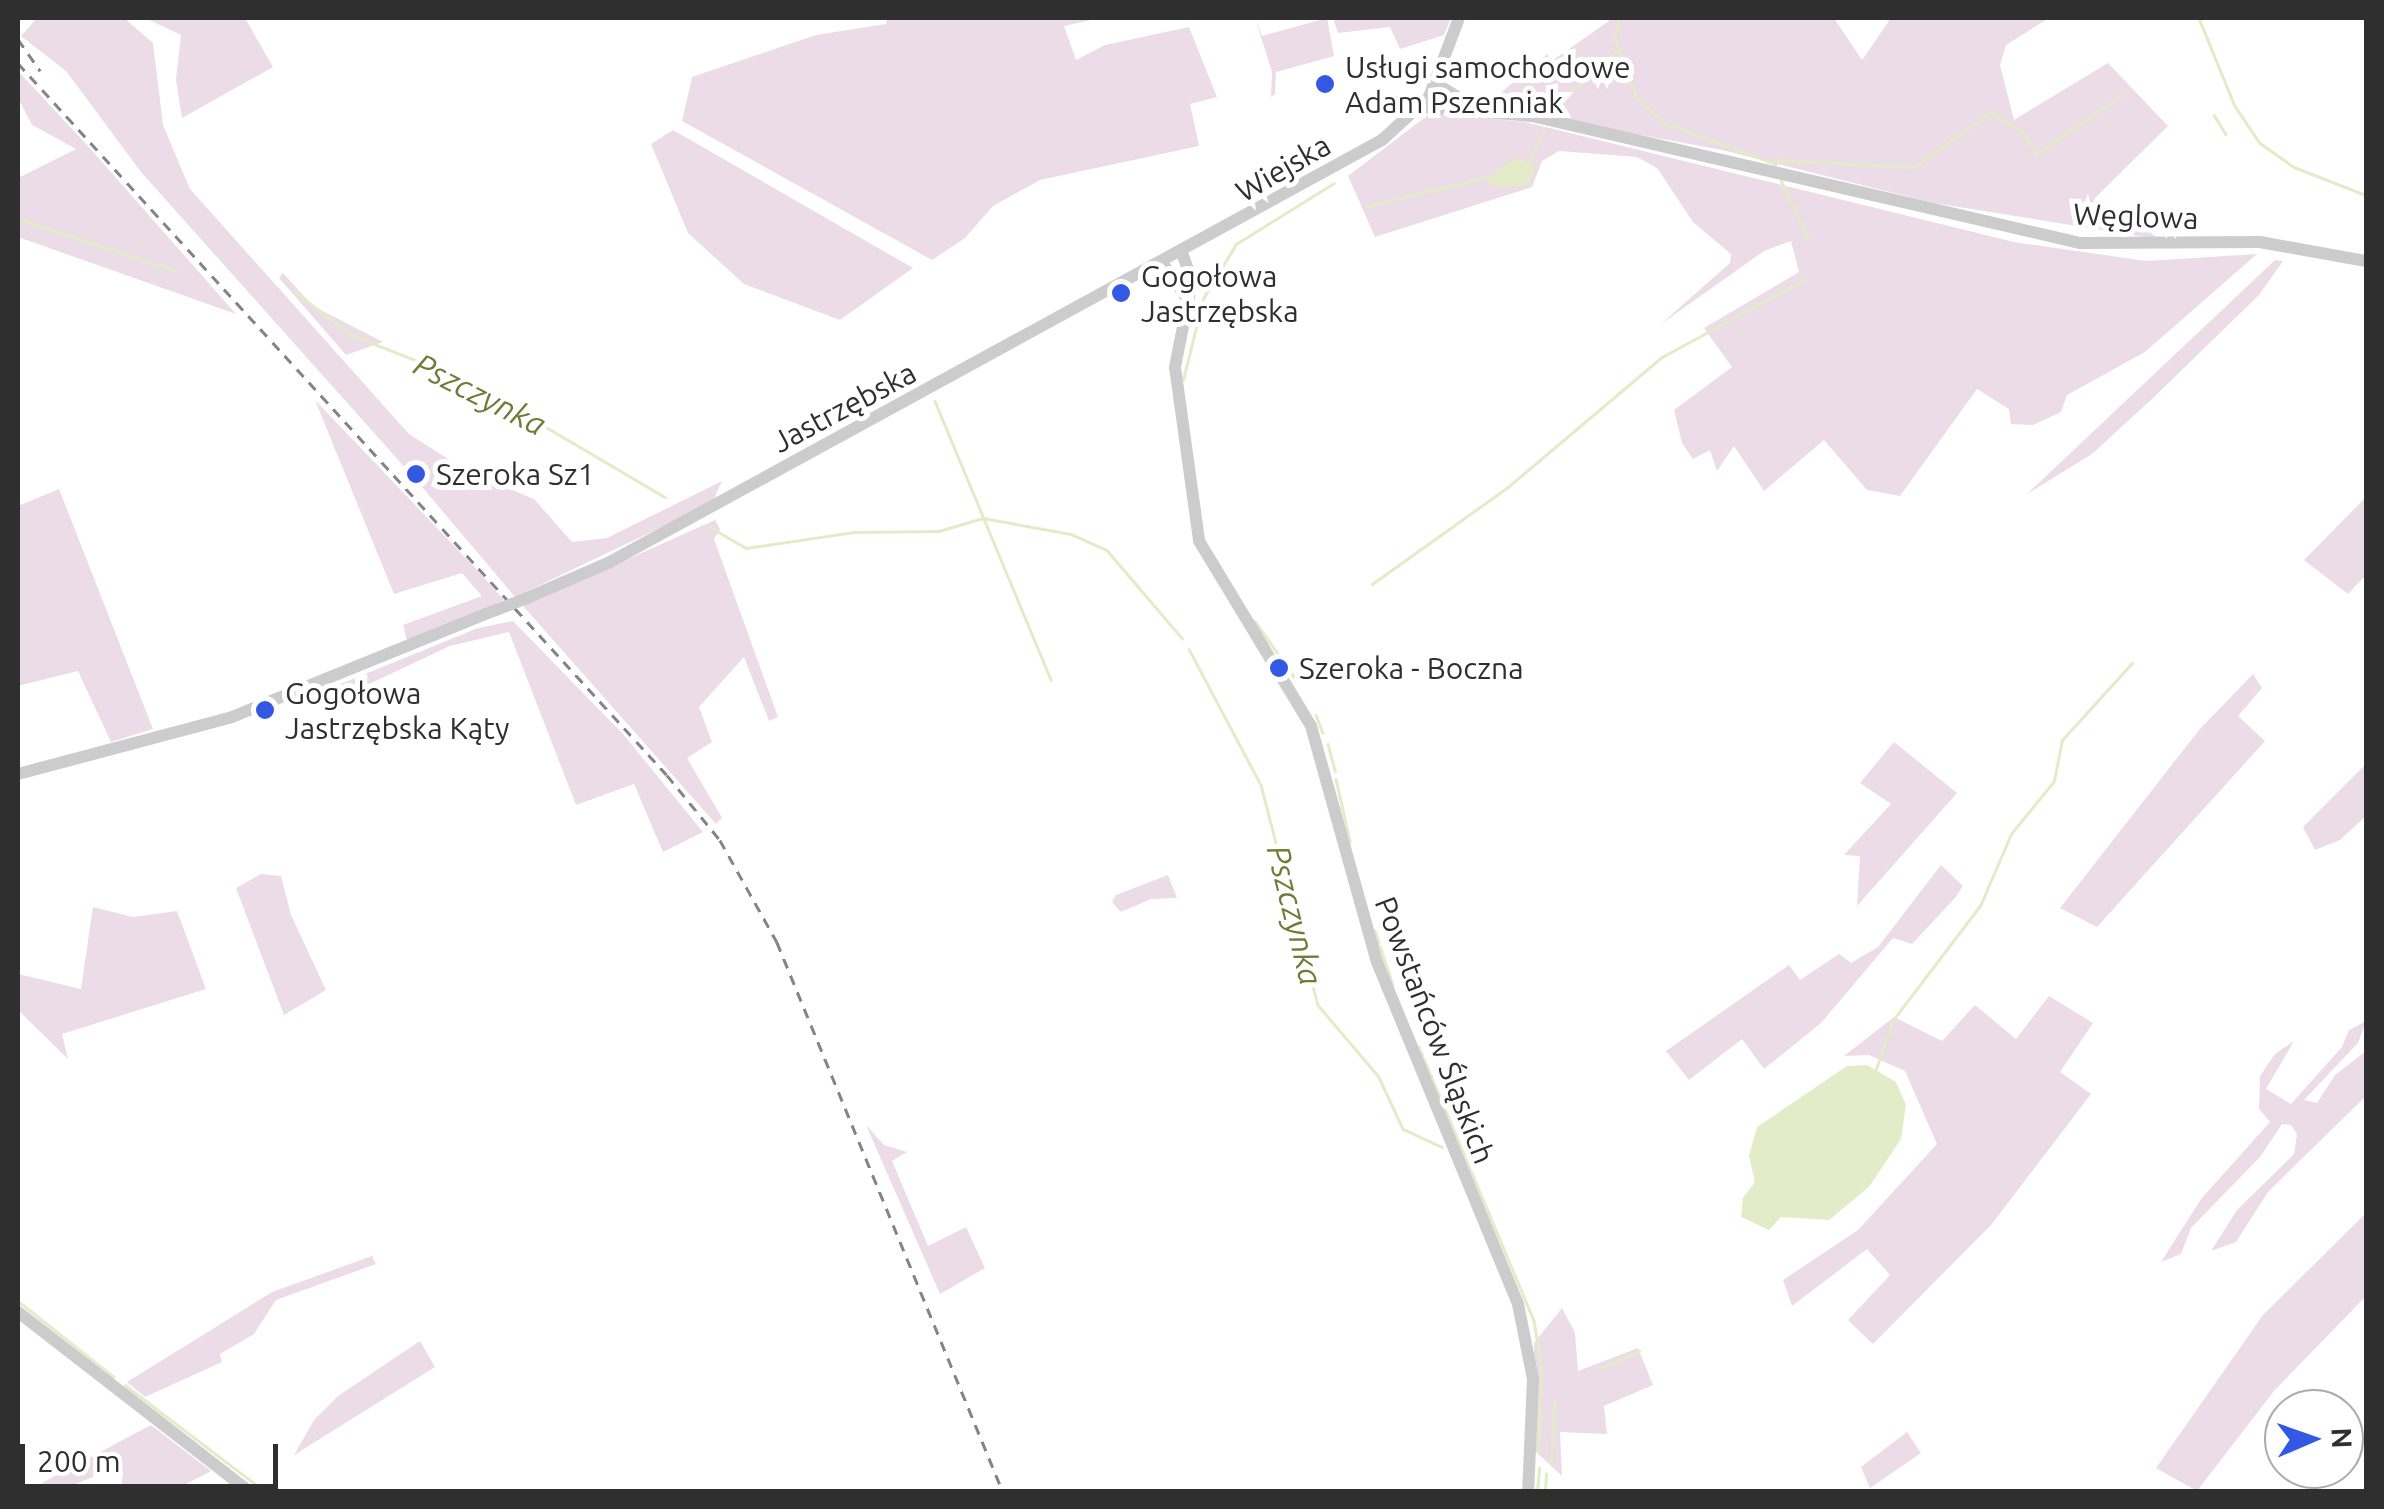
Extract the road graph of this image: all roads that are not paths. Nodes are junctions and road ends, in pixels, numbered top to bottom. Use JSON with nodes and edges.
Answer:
{"nodes":[{"id":1,"x":1459,"y":18,"type":"edge"},
{"id":2,"x":1436,"y":84,"type":"junction"},
{"id":3,"x":1422,"y":107,"type":"junction"},
{"id":4,"x":1479,"y":109,"type":"junction"},
{"id":5,"x":1182,"y":253,"type":"junction"},
{"id":6,"x":2366,"y":261,"type":"edge"},
{"id":7,"x":1163,"y":264,"type":"junction"},
{"id":8,"x":1186,"y":299,"type":"junction"},
{"id":9,"x":18,"y":774,"type":"edge"},
{"id":10,"x":18,"y":1312,"type":"edge"},
{"id":11,"x":250,"y":1492,"type":"edge"},
{"id":12,"x":1528,"y":1492,"type":"edge"}],
"edges":[{"from":1,"to":2,"type":"street","name":"Wiejska"},
{"from":2,"to":3,"type":"street","name":"Wiejska"},
{"from":2,"to":4,"type":"street"},
{"from":3,"to":4,"type":"street","name":"Węglowa"},
{"from":3,"to":5,"type":"street","name":"Wiejska"},
{"from":4,"to":6,"type":"street","name":"Węglowa"},
{"from":5,"to":7,"type":"street","name":"Jastrzębska"},
{"from":5,"to":8,"type":"street"},
{"from":7,"to":8,"type":"street"},
{"from":7,"to":9,"type":"street","name":"Jastrzębska","bridge":true},
{"from":8,"to":12,"type":"street","name":"Powstańców Śląskich"},
{"from":10,"to":11,"type":"street"}]}
